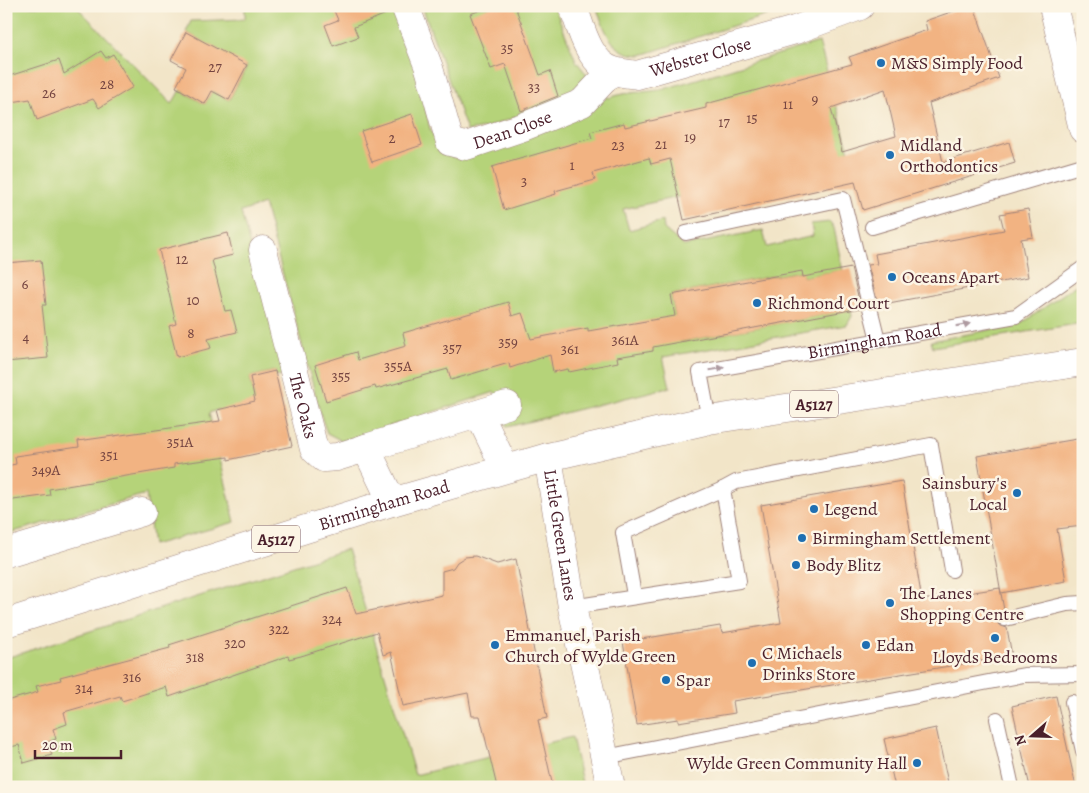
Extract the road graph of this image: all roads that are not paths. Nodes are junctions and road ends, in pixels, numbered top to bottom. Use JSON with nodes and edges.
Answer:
{"nodes":[{"id":1,"x":405,"y":6,"type":"edge"},
{"id":2,"x":574,"y":6,"type":"edge"},
{"id":3,"x":860,"y":6,"type":"edge"},
{"id":4,"x":1053,"y":6,"type":"edge"},
{"id":5,"x":612,"y":71,"type":"junction"},
{"id":6,"x":1083,"y":128,"type":"edge"},
{"id":7,"x":1083,"y":165,"type":"edge"},
{"id":8,"x":872,"y":227,"type":"dead end"},
{"id":9,"x":686,"y":233,"type":"dead end"},
{"id":10,"x":264,"y":250,"type":"dead end"},
{"id":11,"x":1083,"y":268,"type":"edge"},
{"id":12,"x":878,"y":340,"type":"junction"},
{"id":13,"x":1083,"y":362,"type":"edge"},
{"id":14,"x":507,"y":405,"type":"dead end"},
{"id":15,"x":479,"y":414,"type":"junction"},
{"id":16,"x":709,"y":420,"type":"junction"},
{"id":17,"x":366,"y":448,"type":"junction"},
{"id":18,"x":548,"y":457,"type":"junction"},
{"id":19,"x":505,"y":468,"type":"junction"},
{"id":20,"x":723,"y":489,"type":"junction"},
{"id":21,"x":392,"y":502,"type":"junction"},
{"id":22,"x":142,"y":512,"type":"dead end"},
{"id":23,"x":6,"y":553,"type":"edge"},
{"id":24,"x":952,"y":570,"type":"dead end"},
{"id":25,"x":634,"y":595,"type":"junction"},
{"id":26,"x":1083,"y":603,"type":"edge"},
{"id":27,"x":572,"y":607,"type":"junction"},
{"id":28,"x":1005,"y":619,"type":"dead end"},
{"id":29,"x":6,"y":623,"type":"edge"},
{"id":30,"x":1083,"y":674,"type":"edge"},
{"id":31,"x":1072,"y":702,"type":"dead end"},
{"id":32,"x":996,"y":719,"type":"dead end"},
{"id":33,"x":1083,"y":751,"type":"edge"},
{"id":34,"x":605,"y":757,"type":"junction"},
{"id":35,"x":611,"y":787,"type":"edge"},
{"id":36,"x":1012,"y":787,"type":"edge"}],
"edges":[{"from":1,"to":5,"type":"street","name":"Dean Close"},
{"from":2,"to":5,"type":"street"},
{"from":3,"to":5,"type":"street","name":"Webster Close"},
{"from":4,"to":6,"type":"street"},
{"from":7,"to":8,"type":"lane"},
{"from":9,"to":12,"type":"lane"},
{"from":10,"to":17,"type":"street","name":"The Oaks"},
{"from":12,"to":11,"type":"lane","name":"Birmingham Road","one_way":true},
{"from":16,"to":12,"type":"lane","name":"Birmingham Road","one_way":true},
{"from":13,"to":16,"type":"street","name":"Birmingham Road","number":"A5127"},
{"from":14,"to":15,"type":"street"},
{"from":15,"to":17,"type":"street"},
{"from":15,"to":19,"type":"street"},
{"from":16,"to":18,"type":"street","name":"Birmingham Road","number":"A5127"},
{"from":17,"to":21,"type":"street"},
{"from":18,"to":19,"type":"street","name":"Birmingham Road","number":"A5127"},
{"from":18,"to":27,"type":"street","name":"Little Green Lanes"},
{"from":19,"to":21,"type":"street","name":"Birmingham Road","number":"A5127"},
{"from":20,"to":24,"type":"lane"},
{"from":20,"to":25,"type":"lane"},
{"from":20,"to":25,"type":"lane"},
{"from":21,"to":29,"type":"street","name":"Birmingham Road","number":"A5127"},
{"from":22,"to":23,"type":"street"},
{"from":25,"to":27,"type":"lane"},
{"from":26,"to":28,"type":"lane"},
{"from":27,"to":34,"type":"street","name":"Little Green Lanes"},
{"from":30,"to":34,"type":"lane"},
{"from":31,"to":33,"type":"lane"},
{"from":32,"to":36,"type":"lane"},
{"from":34,"to":35,"type":"street","name":"Little Green Lanes"}]}
